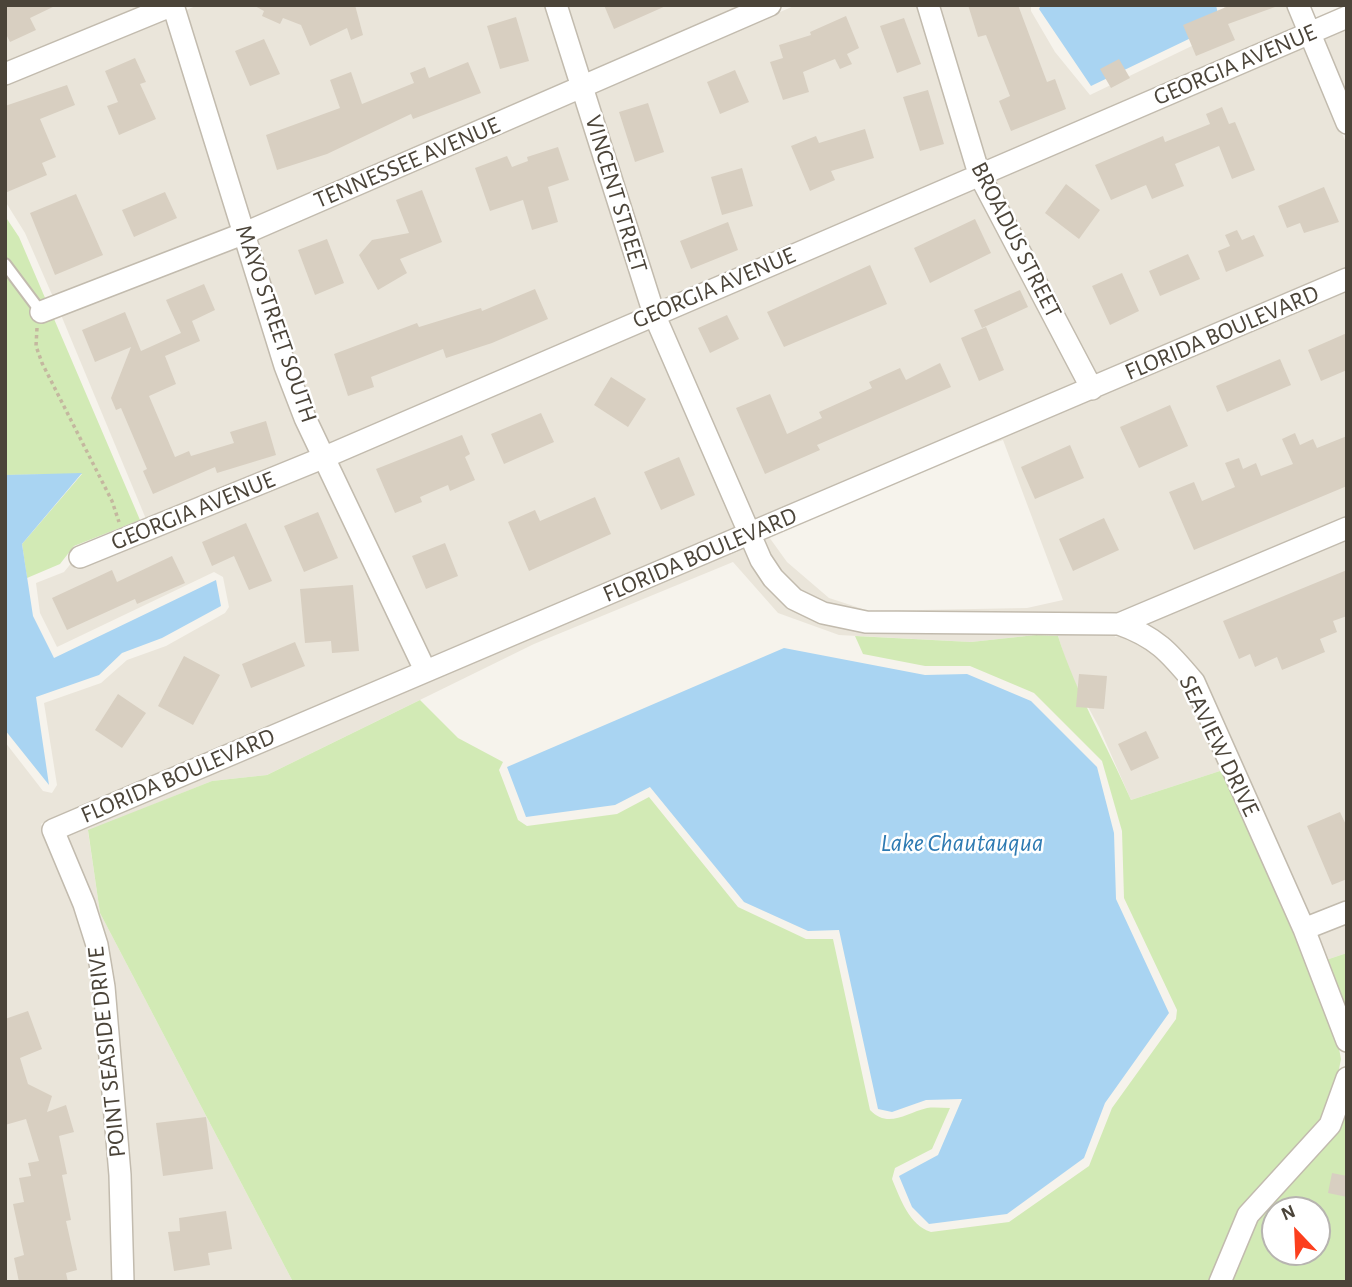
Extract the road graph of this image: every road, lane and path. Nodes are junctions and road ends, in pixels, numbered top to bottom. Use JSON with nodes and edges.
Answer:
{"nodes":[{"id":1,"x":173,"y":5,"type":"edge"},
{"id":2,"x":556,"y":5,"type":"edge"},
{"id":3,"x":770,"y":5,"type":"edge"},
{"id":4,"x":928,"y":5,"type":"edge"},
{"id":5,"x":1298,"y":5,"type":"edge"},
{"id":6,"x":1347,"y":17,"type":"edge"},
{"id":7,"x":1308,"y":33,"type":"junction"},
{"id":8,"x":5,"y":74,"type":"edge"},
{"id":9,"x":583,"y":88,"type":"junction"},
{"id":10,"x":1347,"y":123,"type":"edge"},
{"id":11,"x":979,"y":174,"type":"junction"},
{"id":12,"x":245,"y":233,"type":"junction"},
{"id":13,"x":5,"y":264,"type":"edge"},
{"id":14,"x":1347,"y":279,"type":"edge"},
{"id":15,"x":41,"y":312,"type":"junction"},
{"id":16,"x":654,"y":314,"type":"junction"},
{"id":17,"x":1093,"y":389,"type":"junction"},
{"id":18,"x":325,"y":457,"type":"junction"},
{"id":19,"x":1347,"y":528,"type":"edge"},
{"id":20,"x":751,"y":534,"type":"junction"},
{"id":21,"x":125,"y":538,"type":"junction"},
{"id":22,"x":80,"y":557,"type":"dead end"},
{"id":23,"x":1119,"y":624,"type":"junction"},
{"id":24,"x":425,"y":670,"type":"junction"},
{"id":25,"x":53,"y":830,"type":"joint"},
{"id":26,"x":1347,"y":912,"type":"edge"},
{"id":27,"x":1304,"y":929,"type":"junction"},
{"id":28,"x":1347,"y":1041,"type":"edge"},
{"id":29,"x":1347,"y":1078,"type":"edge"},
{"id":30,"x":123,"y":1282,"type":"edge"},
{"id":31,"x":1220,"y":1282,"type":"edge"}],
"edges":[{"from":1,"to":8,"type":"street"},
{"from":1,"to":12,"type":"street","name":"MAYO STREET SOUTH"},
{"from":2,"to":9,"type":"street","name":"VINCENT STREET"},
{"from":3,"to":9,"type":"street","name":"TENNESSEE AVENUE"},
{"from":4,"to":11,"type":"street","name":"BROADUS STREET"},
{"from":5,"to":7,"type":"street"},
{"from":6,"to":7,"type":"street","name":"GEORGIA AVENUE"},
{"from":7,"to":10,"type":"street"},
{"from":7,"to":11,"type":"street","name":"GEORGIA AVENUE"},
{"from":9,"to":12,"type":"street","name":"TENNESSEE AVENUE"},
{"from":9,"to":16,"type":"street","name":"VINCENT STREET"},
{"from":11,"to":16,"type":"street","name":"GEORGIA AVENUE"},
{"from":11,"to":17,"type":"street","name":"BROADUS STREET"},
{"from":12,"to":15,"type":"street","name":"TENNESSEE AVENUE"},
{"from":12,"to":18,"type":"street","name":"MAYO STREET SOUTH"},
{"from":13,"to":15,"type":"lane"},
{"from":14,"to":17,"type":"street","name":"FLORIDA BOULEVARD"},
{"from":15,"to":21,"type":"path"},
{"from":16,"to":18,"type":"street","name":"GEORGIA AVENUE"},
{"from":16,"to":20,"type":"street","name":"VINCENT STREET"},
{"from":17,"to":20,"type":"street","name":"FLORIDA BOULEVARD"},
{"from":18,"to":21,"type":"street","name":"GEORGIA AVENUE"},
{"from":18,"to":24,"type":"street","name":"MAYO STREET SOUTH"},
{"from":19,"to":23,"type":"street"},
{"from":20,"to":23,"type":"street","name":"SEAVIEW DRIVE"},
{"from":20,"to":24,"type":"street","name":"FLORIDA BOULEVARD"},
{"from":21,"to":22,"type":"street","name":"GEORGIA AVENUE"},
{"from":23,"to":27,"type":"street","name":"SEAVIEW DRIVE"},
{"from":24,"to":25,"type":"street","name":"FLORIDA BOULEVARD"},
{"from":25,"to":30,"type":"street","name":"POINT SEASIDE DRIVE"},
{"from":26,"to":27,"type":"street"},
{"from":27,"to":28,"type":"street","name":"SEAVIEW DRIVE"},
{"from":29,"to":31,"type":"street"}]}
